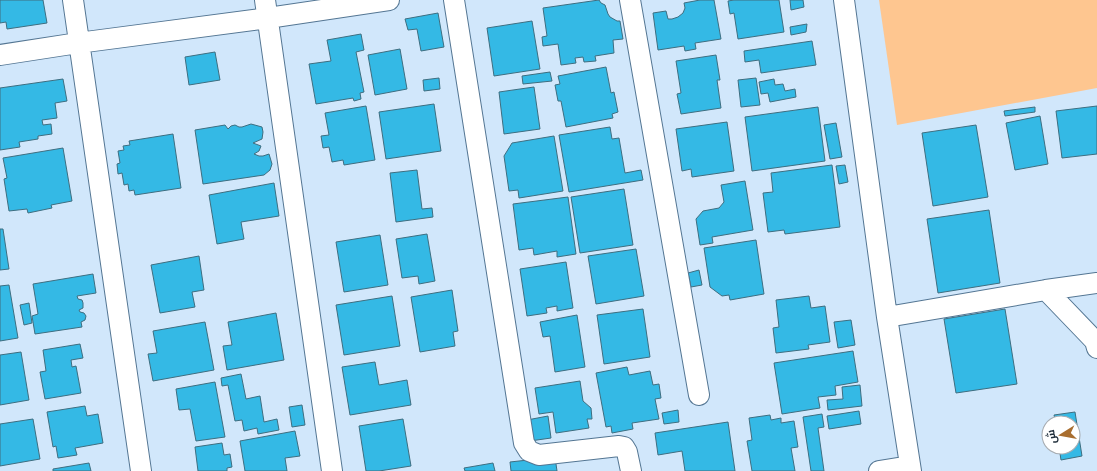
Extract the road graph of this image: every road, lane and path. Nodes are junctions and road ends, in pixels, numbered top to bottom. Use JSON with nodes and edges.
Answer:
{"nodes":[{"id":1,"x":73,"y":0,"type":"edge"},
{"id":2,"x":389,"y":0,"type":"edge"},
{"id":3,"x":454,"y":0,"type":"edge"},
{"id":4,"x":630,"y":0,"type":"edge"},
{"id":5,"x":844,"y":0,"type":"edge"},
{"id":6,"x":266,"y":9,"type":"edge"},
{"id":7,"x":78,"y":43,"type":"junction"},
{"id":8,"x":0,"y":55,"type":"edge"},
{"id":9,"x":1097,"y":283,"type":"edge"},
{"id":10,"x":1046,"y":290,"type":"junction"},
{"id":11,"x":886,"y":317,"type":"junction"},
{"id":12,"x":1097,"y":348,"type":"edge"},
{"id":13,"x":699,"y":395,"type":"dead end"},
{"id":14,"x":911,"y":468,"type":"edge"},
{"id":15,"x":141,"y":471,"type":"edge"},
{"id":16,"x":332,"y":471,"type":"edge"},
{"id":17,"x":631,"y":471,"type":"edge"},
{"id":18,"x":879,"y":471,"type":"edge"}],
"edges":[{"from":1,"to":7,"type":"street"},
{"from":2,"to":6,"type":"street"},
{"from":3,"to":17,"type":"street"},
{"from":4,"to":13,"type":"street"},
{"from":5,"to":11,"type":"street"},
{"from":6,"to":7,"type":"street"},
{"from":6,"to":16,"type":"street"},
{"from":7,"to":8,"type":"street"},
{"from":7,"to":15,"type":"street"},
{"from":9,"to":10,"type":"street"},
{"from":10,"to":11,"type":"street"},
{"from":10,"to":12,"type":"street"},
{"from":11,"to":14,"type":"street"},
{"from":14,"to":18,"type":"street"}]}
